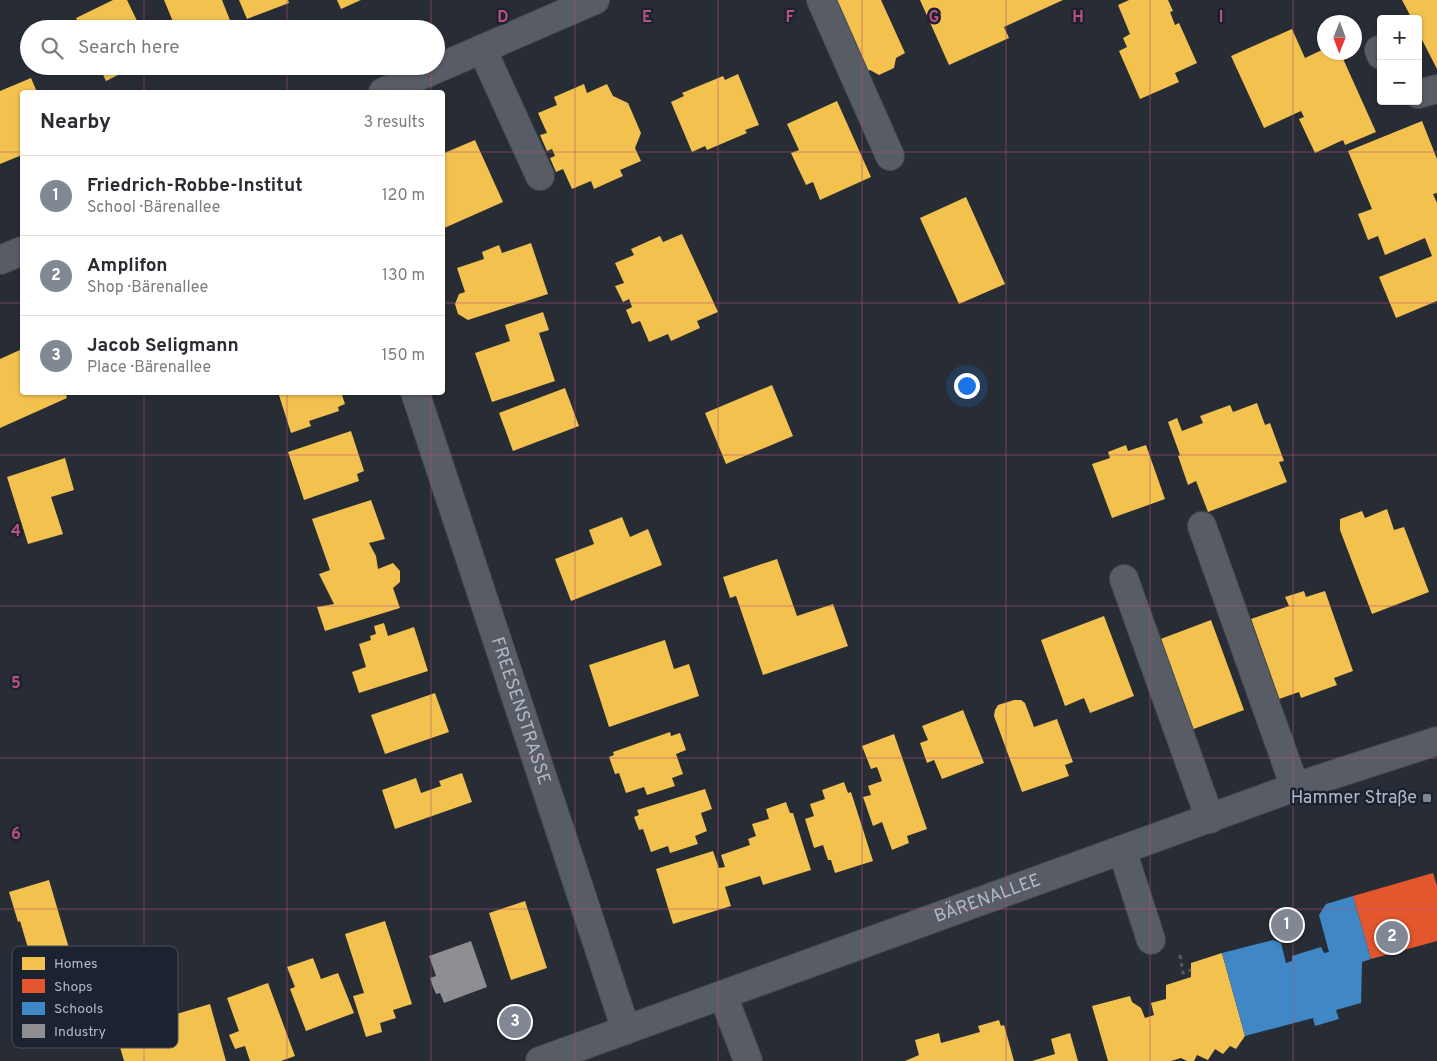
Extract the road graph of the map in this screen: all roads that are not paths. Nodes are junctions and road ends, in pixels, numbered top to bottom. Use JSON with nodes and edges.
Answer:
{"nodes":[{"id":1,"x":595,"y":0,"type":"edge"},
{"id":2,"x":821,"y":0,"type":"edge"},
{"id":3,"x":482,"y":49,"type":"junction"},
{"id":4,"x":445,"y":65,"type":"edge"},
{"id":5,"x":422,"y":75,"type":"edge"},
{"id":6,"x":1437,"y":89,"type":"edge"},
{"id":7,"x":388,"y":90,"type":"edge"},
{"id":8,"x":1422,"y":93,"type":"edge"},
{"id":9,"x":890,"y":156,"type":"dead end"},
{"id":10,"x":540,"y":176,"type":"dead end"},
{"id":11,"x":20,"y":251,"type":"edge"},
{"id":12,"x":0,"y":260,"type":"edge"},
{"id":13,"x":416,"y":395,"type":"edge"},
{"id":14,"x":1202,"y":526,"type":"dead end"},
{"id":15,"x":1124,"y":579,"type":"dead end"},
{"id":16,"x":1437,"y":741,"type":"edge"},
{"id":17,"x":1295,"y":787,"type":"junction"},
{"id":18,"x":1210,"y":819,"type":"junction"},
{"id":19,"x":1122,"y":850,"type":"junction"},
{"id":20,"x":1151,"y":940,"type":"dead end"},
{"id":21,"x":723,"y":995,"type":"junction"},
{"id":22,"x":626,"y":1030,"type":"junction"},
{"id":23,"x":540,"y":1061,"type":"edge"},
{"id":24,"x":748,"y":1061,"type":"edge"}],
"edges":[{"from":1,"to":3,"type":"street"},
{"from":2,"to":9,"type":"street"},
{"from":3,"to":4,"type":"street"},
{"from":3,"to":10,"type":"street"},
{"from":5,"to":7,"type":"street"},
{"from":6,"to":8,"type":"street"},
{"from":11,"to":12,"type":"street"},
{"from":13,"to":22,"type":"street","name":"FREESENSTRASSE"},
{"from":14,"to":17,"type":"street"},
{"from":15,"to":18,"type":"street"},
{"from":16,"to":17,"type":"street","name":"BÄRENALLEE"},
{"from":17,"to":18,"type":"street","name":"BÄRENALLEE"},
{"from":18,"to":19,"type":"street","name":"BÄRENALLEE"},
{"from":19,"to":20,"type":"street"},
{"from":19,"to":21,"type":"street","name":"BÄRENALLEE"},
{"from":21,"to":22,"type":"street","name":"BÄRENALLEE"},
{"from":21,"to":24,"type":"street"},
{"from":22,"to":23,"type":"street","name":"BÄRENALLEE"}]}
